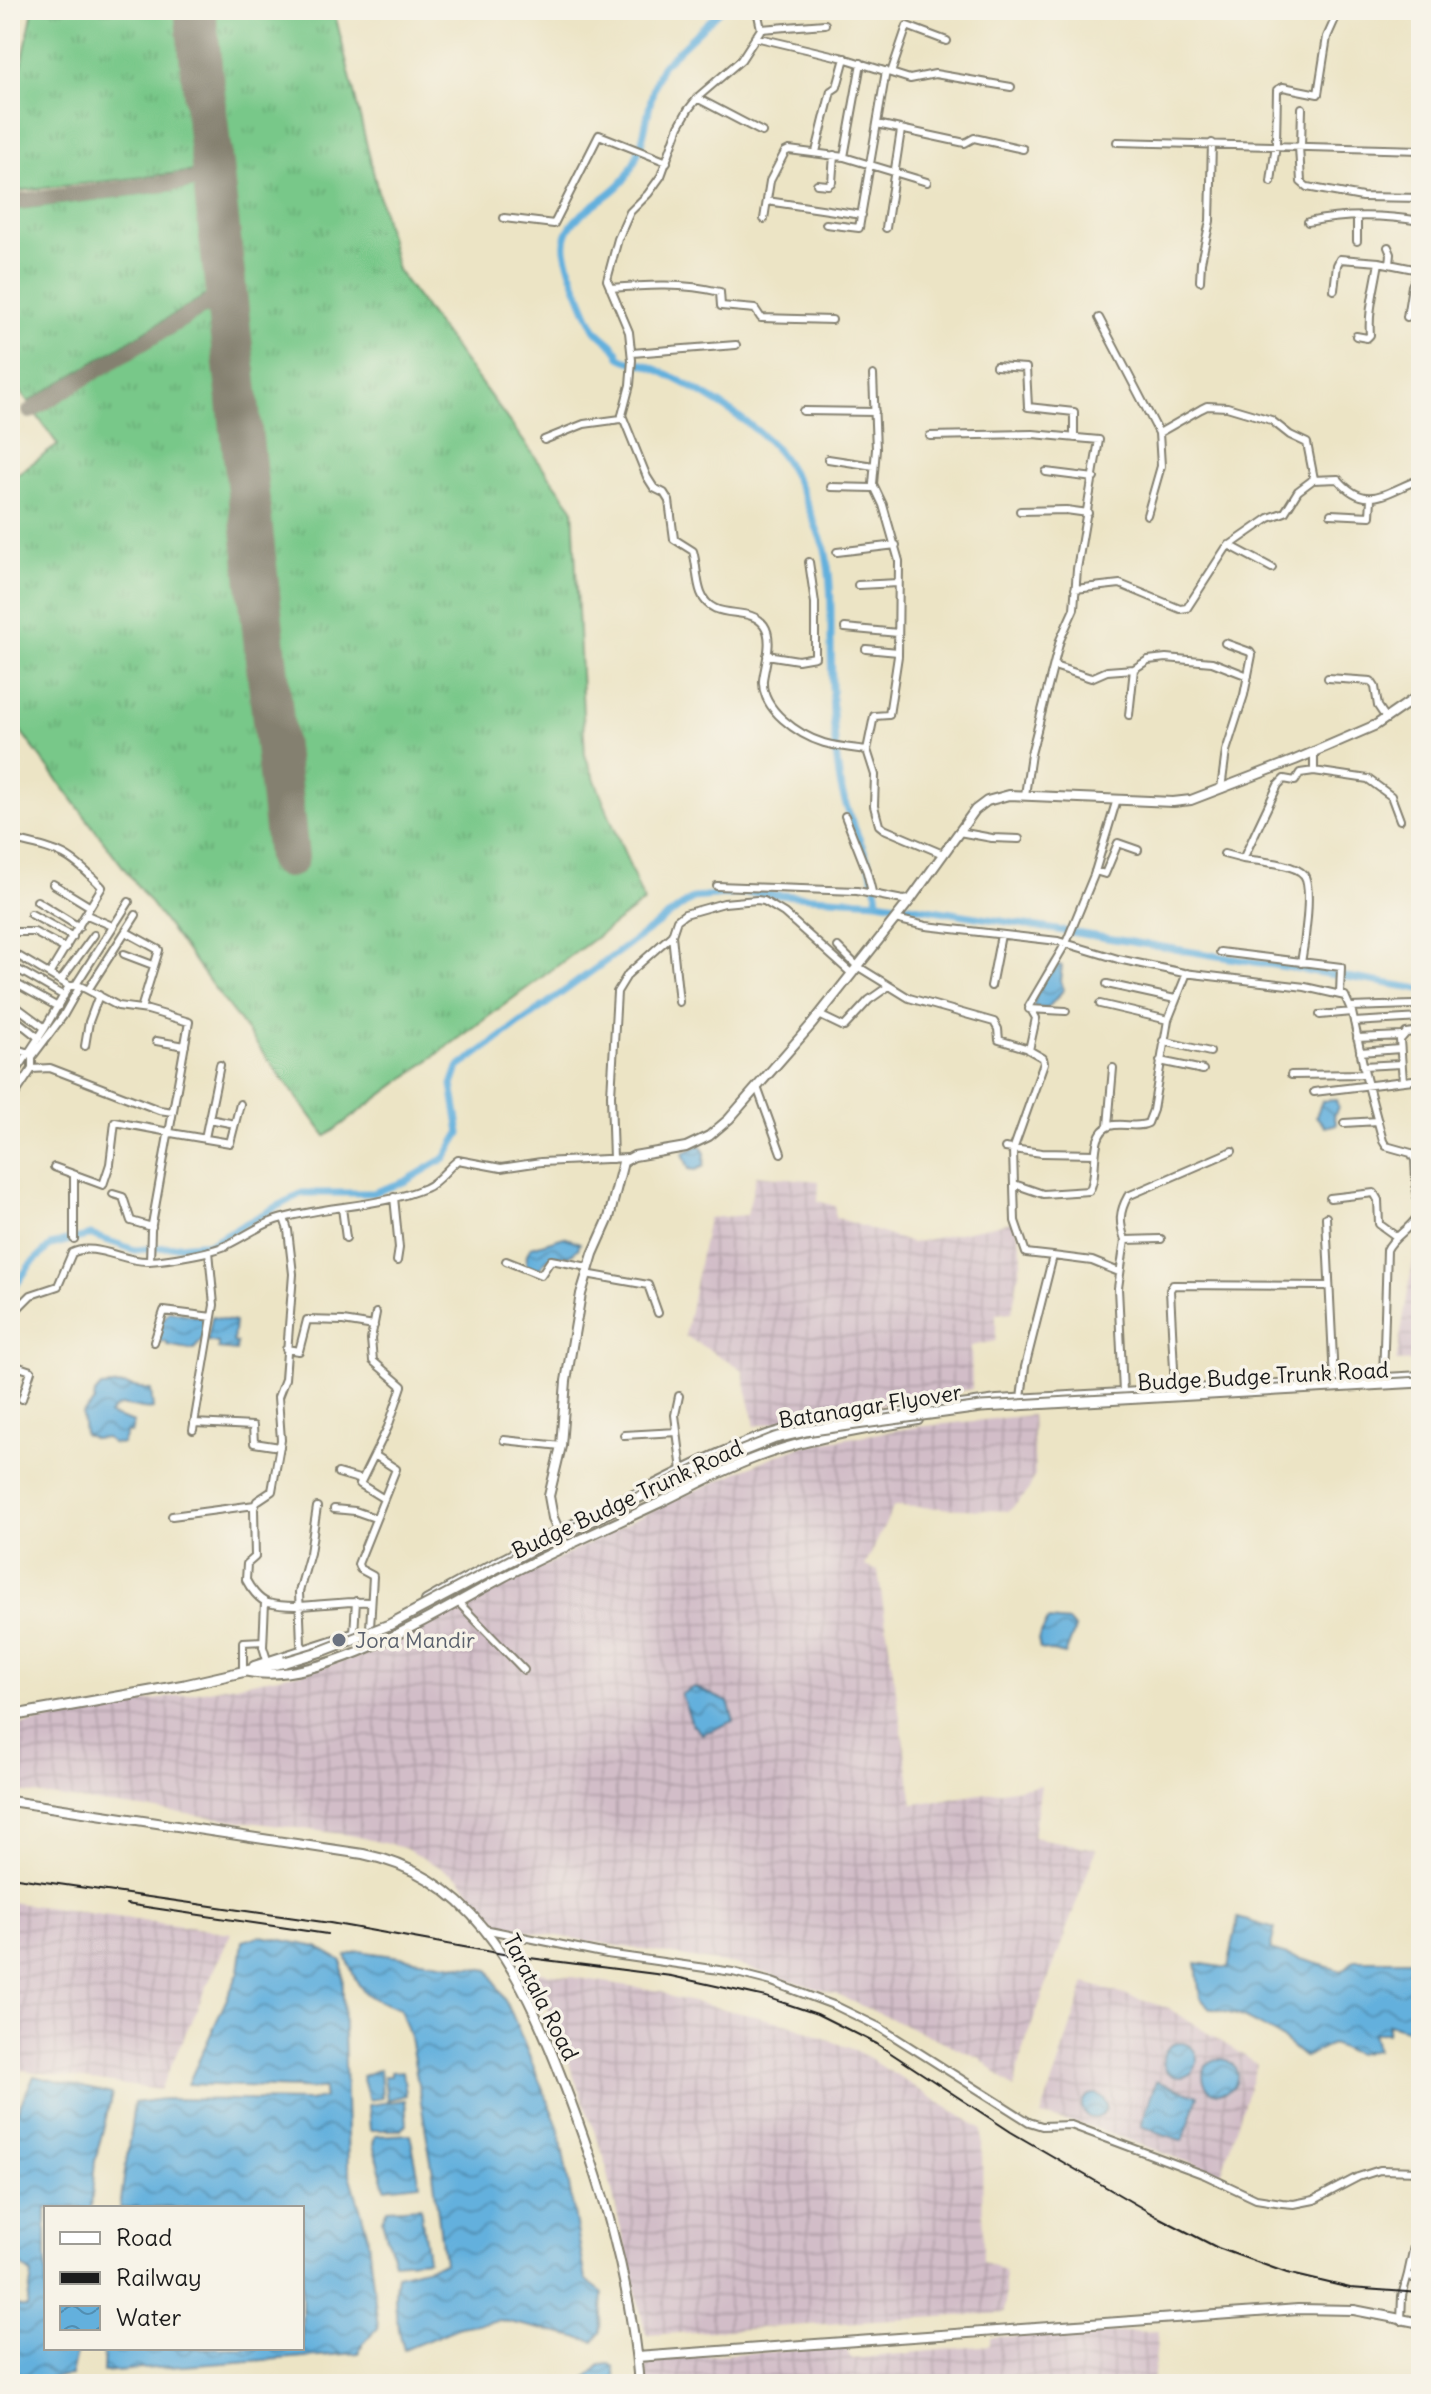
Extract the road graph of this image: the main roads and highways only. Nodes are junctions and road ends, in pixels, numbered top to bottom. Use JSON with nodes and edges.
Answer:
{"nodes":[{"id":1,"x":1421,"y":1381,"type":"edge"},
{"id":2,"x":10,"y":1714,"type":"edge"}],
"edges":[{"from":1,"to":2,"type":"main road","name":"Batanagar Flyover","bridge":true}]}
